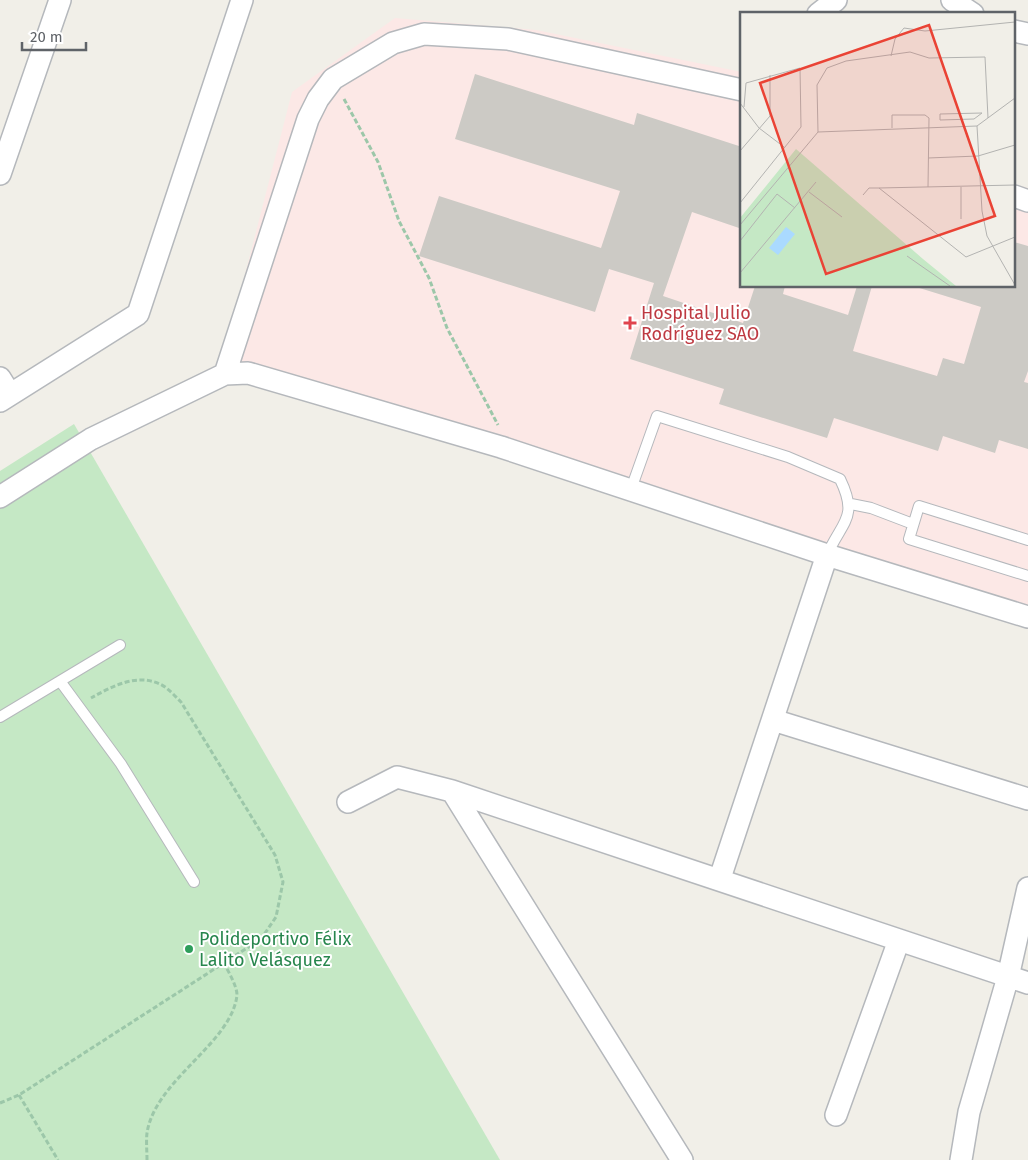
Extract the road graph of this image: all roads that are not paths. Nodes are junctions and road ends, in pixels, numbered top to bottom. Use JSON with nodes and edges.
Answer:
{"nodes":[{"id":1,"x":60,"y":0,"type":"edge"},
{"id":2,"x":242,"y":0,"type":"edge"},
{"id":3,"x":836,"y":0,"type":"edge"},
{"id":4,"x":952,"y":0,"type":"edge"},
{"id":5,"x":821,"y":12,"type":"edge"},
{"id":6,"x":970,"y":12,"type":"edge"},
{"id":7,"x":740,"y":90,"type":"edge"},
{"id":8,"x":0,"y":174,"type":"edge"},
{"id":9,"x":1016,"y":197,"type":"edge"},
{"id":10,"x":1028,"y":201,"type":"edge"},
{"id":11,"x":225,"y":374,"type":"junction"},
{"id":12,"x":3,"y":391,"type":"edge"},
{"id":13,"x":631,"y":489,"type":"junction"},
{"id":14,"x":0,"y":497,"type":"edge"},
{"id":15,"x":850,"y":504,"type":"junction"},
{"id":16,"x":913,"y":524,"type":"junction"},
{"id":17,"x":1028,"y":540,"type":"edge"},
{"id":18,"x":826,"y":555,"type":"junction"},
{"id":19,"x":1028,"y":576,"type":"edge"},
{"id":20,"x":1028,"y":617,"type":"edge"},
{"id":21,"x":120,"y":645,"type":"dead end"},
{"id":22,"x":60,"y":682,"type":"junction"},
{"id":23,"x":0,"y":717,"type":"edge"},
{"id":24,"x":773,"y":720,"type":"junction"},
{"id":25,"x":452,"y":791,"type":"junction"},
{"id":26,"x":1028,"y":799,"type":"edge"},
{"id":27,"x":348,"y":802,"type":"dead end"},
{"id":28,"x":720,"y":878,"type":"junction"},
{"id":29,"x":194,"y":882,"type":"dead end"},
{"id":30,"x":1028,"y":888,"type":"edge"},
{"id":31,"x":899,"y":940,"type":"junction"},
{"id":32,"x":1008,"y":977,"type":"junction"},
{"id":33,"x":1028,"y":982,"type":"edge"},
{"id":34,"x":836,"y":1115,"type":"dead end"},
{"id":35,"x":682,"y":1160,"type":"edge"},
{"id":36,"x":961,"y":1160,"type":"edge"}],
"edges":[{"from":1,"to":8,"type":"street"},
{"from":2,"to":12,"type":"street"},
{"from":3,"to":5,"type":"street"},
{"from":4,"to":6,"type":"street"},
{"from":7,"to":11,"type":"street"},
{"from":9,"to":10,"type":"street"},
{"from":11,"to":13,"type":"street"},
{"from":11,"to":14,"type":"street"},
{"from":13,"to":15,"type":"lane"},
{"from":13,"to":18,"type":"street"},
{"from":15,"to":16,"type":"lane"},
{"from":15,"to":18,"type":"lane"},
{"from":16,"to":17,"type":"lane"},
{"from":16,"to":19,"type":"lane"},
{"from":18,"to":20,"type":"street"},
{"from":18,"to":24,"type":"street"},
{"from":21,"to":22,"type":"lane"},
{"from":22,"to":23,"type":"lane"},
{"from":22,"to":29,"type":"lane"},
{"from":24,"to":26,"type":"street"},
{"from":24,"to":28,"type":"street"},
{"from":25,"to":27,"type":"street"},
{"from":25,"to":28,"type":"street"},
{"from":25,"to":35,"type":"street"},
{"from":28,"to":31,"type":"street"},
{"from":30,"to":32,"type":"street"},
{"from":31,"to":32,"type":"street"},
{"from":31,"to":34,"type":"street"},
{"from":32,"to":33,"type":"street"},
{"from":32,"to":36,"type":"street"}]}
